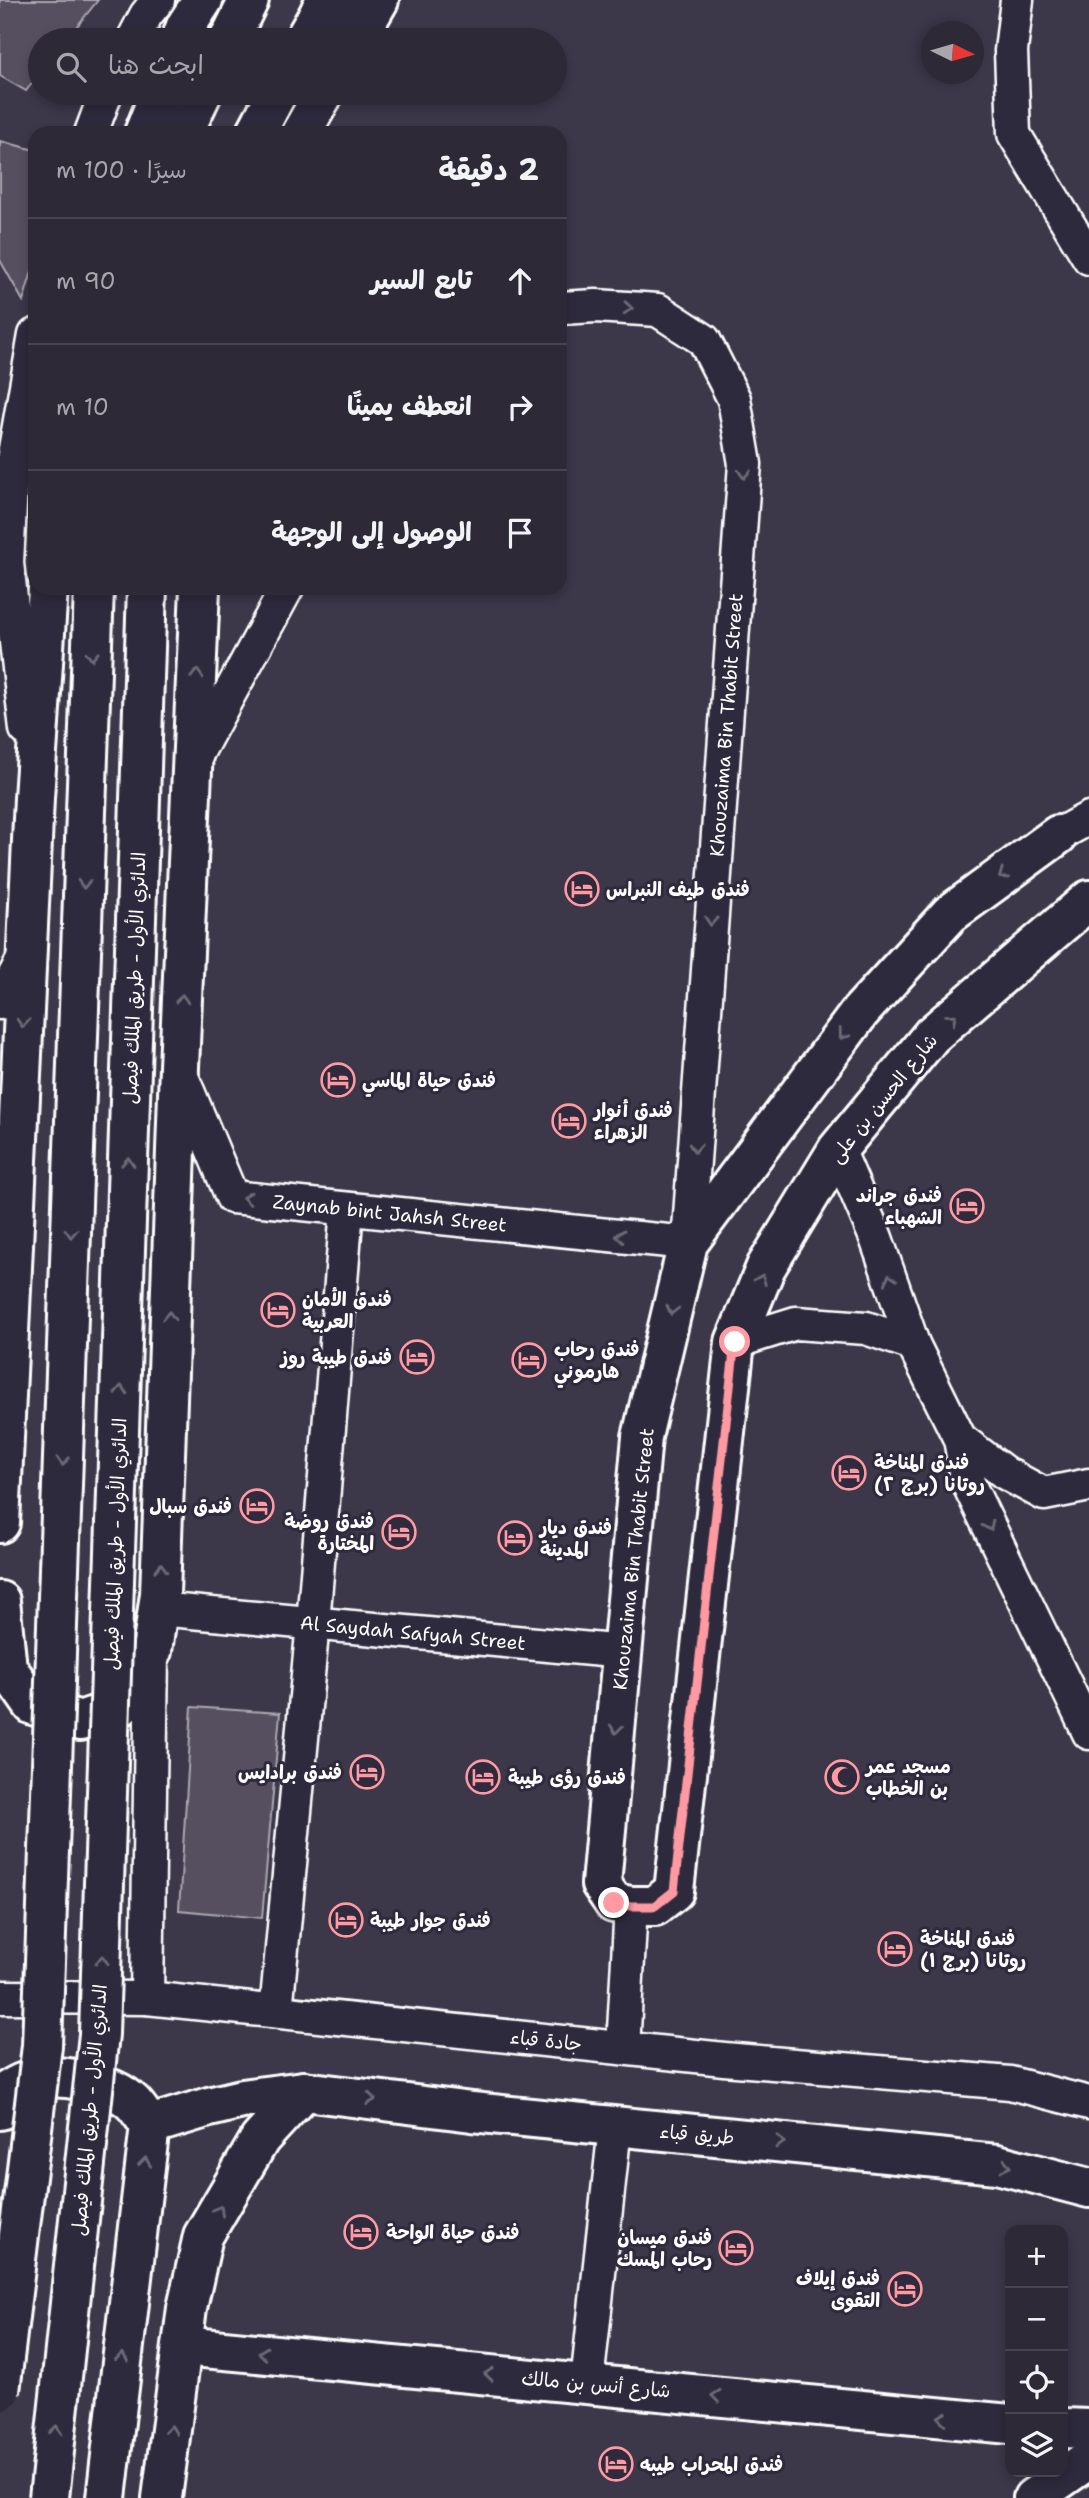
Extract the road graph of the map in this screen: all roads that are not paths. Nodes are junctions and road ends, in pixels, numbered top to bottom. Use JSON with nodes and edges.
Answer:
{"nodes":[{"id":1,"x":158,"y":0,"type":"edge"},
{"id":2,"x":203,"y":0,"type":"edge"},
{"id":3,"x":249,"y":0,"type":"edge"},
{"id":4,"x":374,"y":0,"type":"edge"},
{"id":5,"x":379,"y":0,"type":"edge"},
{"id":6,"x":1017,"y":0,"type":"edge"},
{"id":7,"x":317,"y":17,"type":"edge"},
{"id":8,"x":139,"y":28,"type":"edge"},
{"id":9,"x":185,"y":28,"type":"edge"},
{"id":10,"x":235,"y":28,"type":"edge"},
{"id":11,"x":363,"y":28,"type":"edge"},
{"id":12,"x":102,"y":105,"type":"edge"},
{"id":13,"x":155,"y":105,"type":"edge"},
{"id":14,"x":271,"y":105,"type":"edge"},
{"id":15,"x":317,"y":105,"type":"edge"},
{"id":16,"x":94,"y":126,"type":"edge"},
{"id":17,"x":147,"y":126,"type":"edge"},
{"id":18,"x":260,"y":126,"type":"edge"},
{"id":19,"x":304,"y":126,"type":"edge"},
{"id":20,"x":1085,"y":245,"type":"edge"},
{"id":21,"x":567,"y":308,"type":"edge"},
{"id":22,"x":28,"y":375,"type":"edge"},
{"id":23,"x":48,"y":595,"type":"edge"},
{"id":24,"x":94,"y":595,"type":"edge"},
{"id":25,"x":147,"y":595,"type":"edge"},
{"id":26,"x":200,"y":595,"type":"edge"},
{"id":27,"x":284,"y":595,"type":"edge"},
{"id":28,"x":194,"y":759,"type":"junction"},
{"id":29,"x":34,"y":798,"type":"junction"},
{"id":30,"x":1073,"y":826,"type":"edge"},
{"id":31,"x":1089,"y":900,"type":"edge"},
{"id":32,"x":27,"y":953,"type":"junction"},
{"id":33,"x":0,"y":1003,"type":"edge"},
{"id":34,"x":178,"y":1067,"type":"junction"},
{"id":35,"x":838,"y":1149,"type":"junction"},
{"id":36,"x":347,"y":1209,"type":"junction"},
{"id":37,"x":688,"y":1243,"type":"junction"},
{"id":38,"x":735,"y":1342,"type":"junction"},
{"id":39,"x":913,"y":1344,"type":"junction"},
{"id":40,"x":960,"y":1439,"type":"junction"},
{"id":41,"x":1089,"y":1485,"type":"edge"},
{"id":42,"x":0,"y":1523,"type":"edge"},
{"id":43,"x":0,"y":1601,"type":"edge"},
{"id":44,"x":158,"y":1609,"type":"junction"},
{"id":45,"x":313,"y":1623,"type":"junction"},
{"id":46,"x":152,"y":1651,"type":"junction"},
{"id":47,"x":624,"y":1651,"type":"junction"},
{"id":48,"x":1089,"y":1733,"type":"edge"},
{"id":49,"x":631,"y":1906,"type":"junction"},
{"id":50,"x":0,"y":1997,"type":"edge"},
{"id":51,"x":147,"y":1998,"type":"junction"},
{"id":52,"x":276,"y":2011,"type":"junction"},
{"id":53,"x":623,"y":2048,"type":"junction"},
{"id":54,"x":304,"y":2091,"type":"junction"},
{"id":55,"x":1,"y":2100,"type":"edge"},
{"id":56,"x":1089,"y":2103,"type":"edge"},
{"id":57,"x":150,"y":2125,"type":"junction"},
{"id":58,"x":615,"y":2127,"type":"junction"},
{"id":59,"x":1089,"y":2188,"type":"edge"},
{"id":60,"x":182,"y":2346,"type":"junction"},
{"id":61,"x":587,"y":2383,"type":"junction"},
{"id":62,"x":0,"y":2391,"type":"edge"},
{"id":63,"x":1005,"y":2424,"type":"edge"},
{"id":64,"x":1068,"y":2428,"type":"edge"},
{"id":65,"x":1089,"y":2429,"type":"edge"},
{"id":66,"x":1089,"y":2459,"type":"edge"},
{"id":67,"x":49,"y":2498,"type":"edge"},
{"id":68,"x":106,"y":2498,"type":"edge"},
{"id":69,"x":162,"y":2498,"type":"edge"},
{"id":70,"x":1032,"y":2498,"type":"edge"}],
"edges":[{"from":1,"to":8,"type":"street"},
{"from":2,"to":9,"type":"main road"},
{"from":3,"to":10,"type":"main road"},
{"from":4,"to":7,"type":"main road"},
{"from":5,"to":11,"type":"main road"},
{"from":6,"to":20,"type":"street"},
{"from":12,"to":16,"type":"street"},
{"from":13,"to":17,"type":"main road"},
{"from":14,"to":18,"type":"main road"},
{"from":15,"to":19,"type":"main road"},
{"from":21,"to":37,"type":"street","name":"Khouzaima Bin Thabit Street","one_way":true},
{"from":22,"to":29,"type":"street"},
{"from":23,"to":29,"type":"main road"},
{"from":24,"to":62,"type":"main road","one_way":true,"bridge":true},
{"from":67,"to":25,"type":"main road","name":"الدائري الأول - طريق الملك فيصل","one_way":true,"bridge":true},
{"from":28,"to":26,"type":"main road","one_way":true},
{"from":27,"to":28,"type":"street"},
{"from":34,"to":28,"type":"main road","one_way":true},
{"from":29,"to":32,"type":"main road"},
{"from":30,"to":37,"type":"main road","one_way":true},
{"from":35,"to":31,"type":"main road","name":"شارع الحسن بن على","one_way":true},
{"from":32,"to":33,"type":"street"},
{"from":32,"to":42,"type":"main road","one_way":true},
{"from":36,"to":34,"type":"street","name":"Zaynab bint Jahsh Street","one_way":true},
{"from":44,"to":34,"type":"main road","one_way":true},
{"from":38,"to":35,"type":"main road","name":"شارع الحسن بن على","one_way":true},
{"from":39,"to":35,"type":"street","one_way":true},
{"from":37,"to":36,"type":"street","name":"Zaynab bint Jahsh Street","one_way":true},
{"from":36,"to":45,"type":"street"},
{"from":37,"to":47,"type":"main road","name":"Khouzaima Bin Thabit Street","one_way":true},
{"from":38,"to":39,"type":"street"},
{"from":38,"to":49,"type":"main road"},
{"from":39,"to":40,"type":"street"},
{"from":40,"to":41,"type":"street"},
{"from":40,"to":48,"type":"street","one_way":true},
{"from":43,"to":46,"type":"main road"},
{"from":44,"to":45,"type":"street","name":"Al Saydah Safyah Street"},
{"from":44,"to":46,"type":"main road"},
{"from":45,"to":47,"type":"street","name":"Al Saydah Safyah Street"},
{"from":45,"to":52,"type":"street"},
{"from":46,"to":51,"type":"street"},
{"from":47,"to":49,"type":"main road","name":"Khouzaima Bin Thabit Street","one_way":true},
{"from":49,"to":53,"type":"street"},
{"from":50,"to":51,"type":"street","name":"جادة قباء"},
{"from":51,"to":52,"type":"street","name":"جادة قباء"},
{"from":52,"to":53,"type":"street","name":"جادة قباء"},
{"from":53,"to":56,"type":"street","name":"جادة قباء"},
{"from":54,"to":57,"type":"main road","name":"طريق قباء"},
{"from":54,"to":58,"type":"main road","name":"طريق قباء","one_way":true},
{"from":60,"to":54,"type":"main road","one_way":true},
{"from":55,"to":57,"type":"main road"},
{"from":68,"to":57,"type":"main road","one_way":true},
{"from":58,"to":59,"type":"main road","name":"طريق قباء","one_way":true},
{"from":58,"to":61,"type":"street"},
{"from":61,"to":60,"type":"main road","name":"شارع أنس بن مالك","one_way":true},
{"from":69,"to":60,"type":"main road","one_way":true},
{"from":63,"to":61,"type":"main road","name":"شارع أنس بن مالك","one_way":true},
{"from":64,"to":65,"type":"main road"},
{"from":66,"to":70,"type":"main road"}]}
